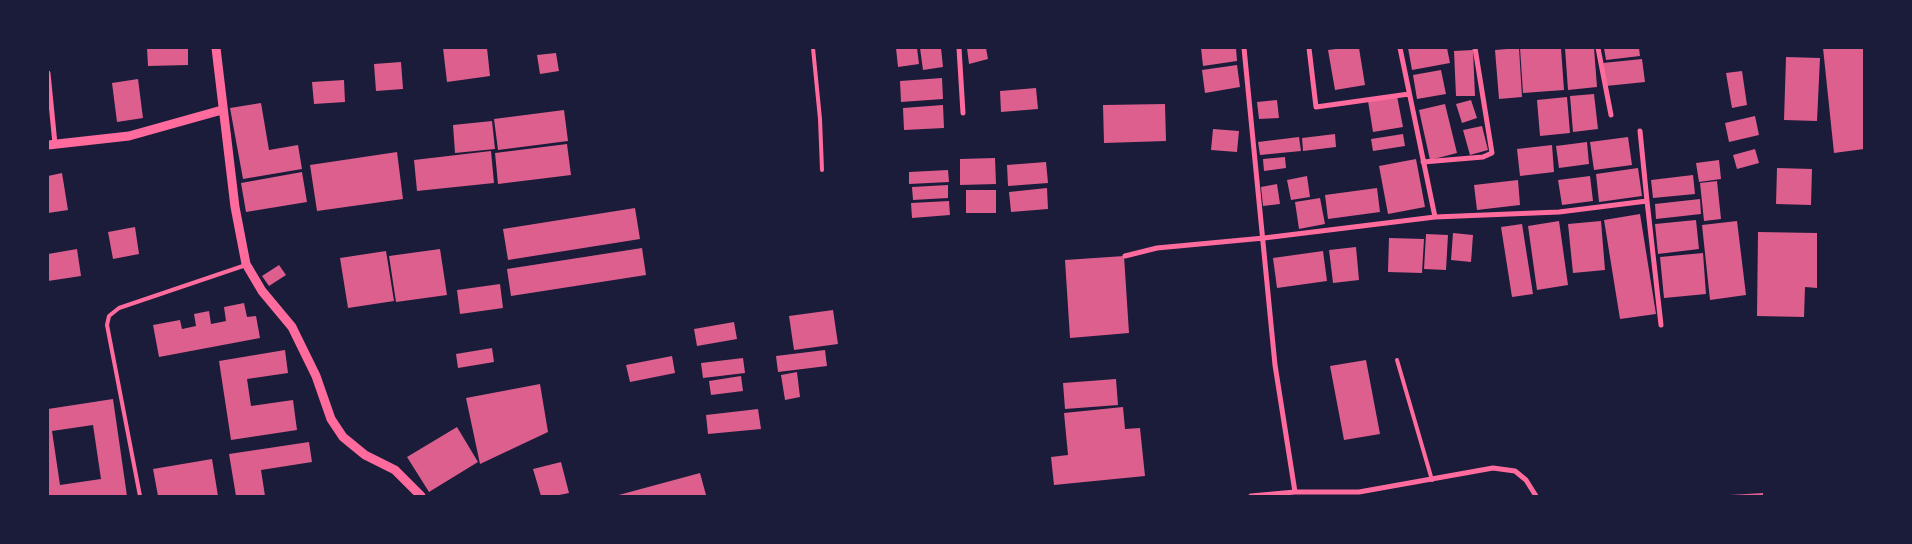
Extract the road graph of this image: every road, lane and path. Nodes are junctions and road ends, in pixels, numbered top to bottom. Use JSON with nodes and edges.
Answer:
{"nodes":[{"id":1,"x":216,"y":48,"type":"edge"},
{"id":2,"x":813,"y":48,"type":"edge"},
{"id":3,"x":959,"y":48,"type":"edge"},
{"id":4,"x":1244,"y":48,"type":"edge"},
{"id":5,"x":1309,"y":48,"type":"edge"},
{"id":6,"x":1400,"y":48,"type":"edge"},
{"id":7,"x":1475,"y":48,"type":"edge"},
{"id":8,"x":1598,"y":48,"type":"edge"},
{"id":9,"x":48,"y":73,"type":"edge"},
{"id":10,"x":1409,"y":94,"type":"junction"},
{"id":11,"x":222,"y":110,"type":"junction"},
{"id":12,"x":964,"y":113,"type":"dead end"},
{"id":13,"x":1611,"y":115,"type":"dead end"},
{"id":14,"x":1640,"y":131,"type":"dead end"},
{"id":15,"x":51,"y":144,"type":"edge"},
{"id":16,"x":1423,"y":162,"type":"junction"},
{"id":17,"x":822,"y":170,"type":"dead end"},
{"id":18,"x":1648,"y":201,"type":"junction"},
{"id":19,"x":1435,"y":217,"type":"junction"},
{"id":20,"x":1264,"y":238,"type":"junction"},
{"id":21,"x":1125,"y":256,"type":"dead end"},
{"id":22,"x":246,"y":264,"type":"junction"},
{"id":23,"x":1661,"y":325,"type":"dead end"},
{"id":24,"x":1397,"y":360,"type":"dead end"},
{"id":25,"x":1432,"y":480,"type":"junction"},
{"id":26,"x":1295,"y":492,"type":"junction"},
{"id":27,"x":140,"y":496,"type":"edge"},
{"id":28,"x":421,"y":496,"type":"edge"},
{"id":29,"x":1251,"y":496,"type":"edge"},
{"id":30,"x":1536,"y":496,"type":"edge"}],
"edges":[{"from":1,"to":11,"type":"street"},
{"from":2,"to":17,"type":"lane"},
{"from":3,"to":12,"type":"street"},
{"from":4,"to":20,"type":"street"},
{"from":5,"to":10,"type":"street"},
{"from":6,"to":10,"type":"street"},
{"from":7,"to":16,"type":"street"},
{"from":8,"to":13,"type":"street"},
{"from":9,"to":15,"type":"street"},
{"from":10,"to":16,"type":"street"},
{"from":11,"to":15,"type":"street"},
{"from":11,"to":22,"type":"street"},
{"from":14,"to":18,"type":"street"},
{"from":16,"to":19,"type":"street"},
{"from":18,"to":19,"type":"street"},
{"from":18,"to":23,"type":"street"},
{"from":19,"to":20,"type":"street"},
{"from":20,"to":21,"type":"street"},
{"from":20,"to":26,"type":"street"},
{"from":22,"to":27,"type":"lane"},
{"from":22,"to":28,"type":"street"},
{"from":24,"to":25,"type":"lane"},
{"from":25,"to":26,"type":"street"},
{"from":25,"to":30,"type":"street"},
{"from":26,"to":29,"type":"street"}]}
